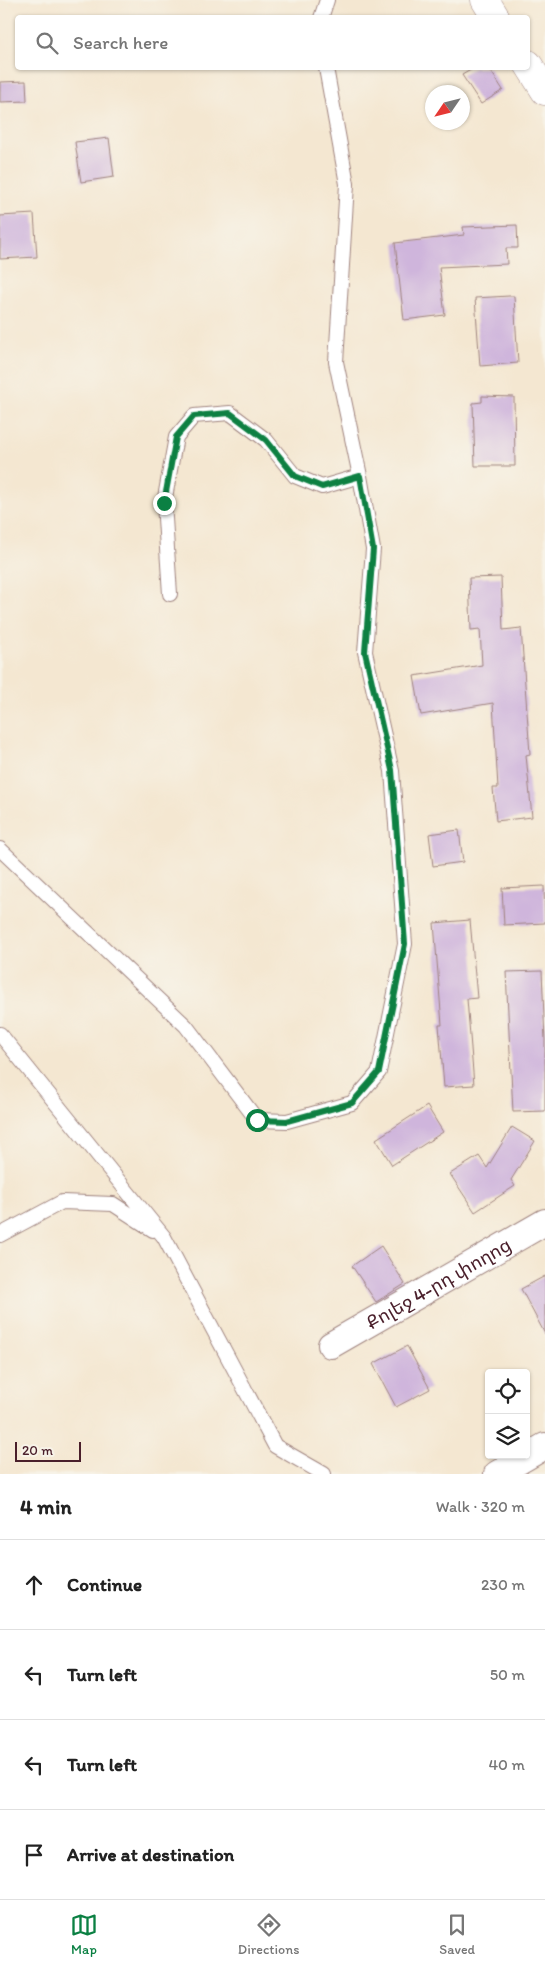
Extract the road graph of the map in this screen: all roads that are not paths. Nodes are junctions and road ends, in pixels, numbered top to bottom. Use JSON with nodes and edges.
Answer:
{"nodes":[{"id":1,"x":327,"y":0,"type":"edge"},
{"id":2,"x":322,"y":15,"type":"edge"},
{"id":3,"x":530,"y":67,"type":"edge"},
{"id":4,"x":326,"y":70,"type":"edge"},
{"id":5,"x":545,"y":90,"type":"edge"},
{"id":6,"x":360,"y":476,"type":"junction"},
{"id":7,"x":170,"y":594,"type":"dead end"},
{"id":8,"x":0,"y":849,"type":"edge"},
{"id":9,"x":0,"y":1034,"type":"edge"},
{"id":10,"x":545,"y":1222,"type":"edge"},
{"id":11,"x":0,"y":1235,"type":"edge"},
{"id":12,"x":164,"y":1237,"type":"junction"},
{"id":13,"x":330,"y":1345,"type":"dead end"},
{"id":14,"x":545,"y":1446,"type":"edge"},
{"id":15,"x":324,"y":1474,"type":"edge"},
{"id":16,"x":497,"y":1474,"type":"edge"}],
"edges":[{"from":1,"to":2,"type":"lane"},
{"from":3,"to":5,"type":"street"},
{"from":4,"to":6,"type":"lane"},
{"from":6,"to":7,"type":"lane"},
{"from":6,"to":8,"type":"lane"},
{"from":9,"to":12,"type":"lane"},
{"from":10,"to":13,"type":"street","name":"Քոլեջ 4-րդ փողոց"},
{"from":11,"to":12,"type":"lane"},
{"from":12,"to":15,"type":"lane"},
{"from":14,"to":16,"type":"street"}]}
